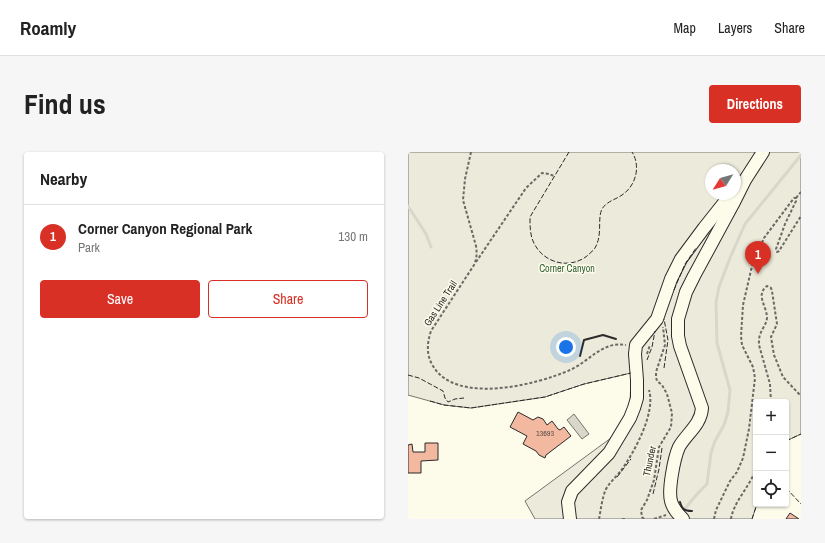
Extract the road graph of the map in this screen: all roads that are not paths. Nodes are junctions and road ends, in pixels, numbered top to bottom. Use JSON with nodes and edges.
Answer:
{"nodes":[{"id":1,"x":763,"y":152,"type":"edge"},
{"id":2,"x":745,"y":180,"type":"junction"},
{"id":3,"x":741,"y":184,"type":"edge"},
{"id":4,"x":726,"y":200,"type":"edge"},
{"id":5,"x":570,"y":519,"type":"edge"},
{"id":6,"x":683,"y":519,"type":"edge"}],
"edges":[{"from":1,"to":2,"type":"lane"},
{"from":2,"to":3,"type":"lane"},
{"from":2,"to":6,"type":"lane"},
{"from":4,"to":5,"type":"lane"}]}
